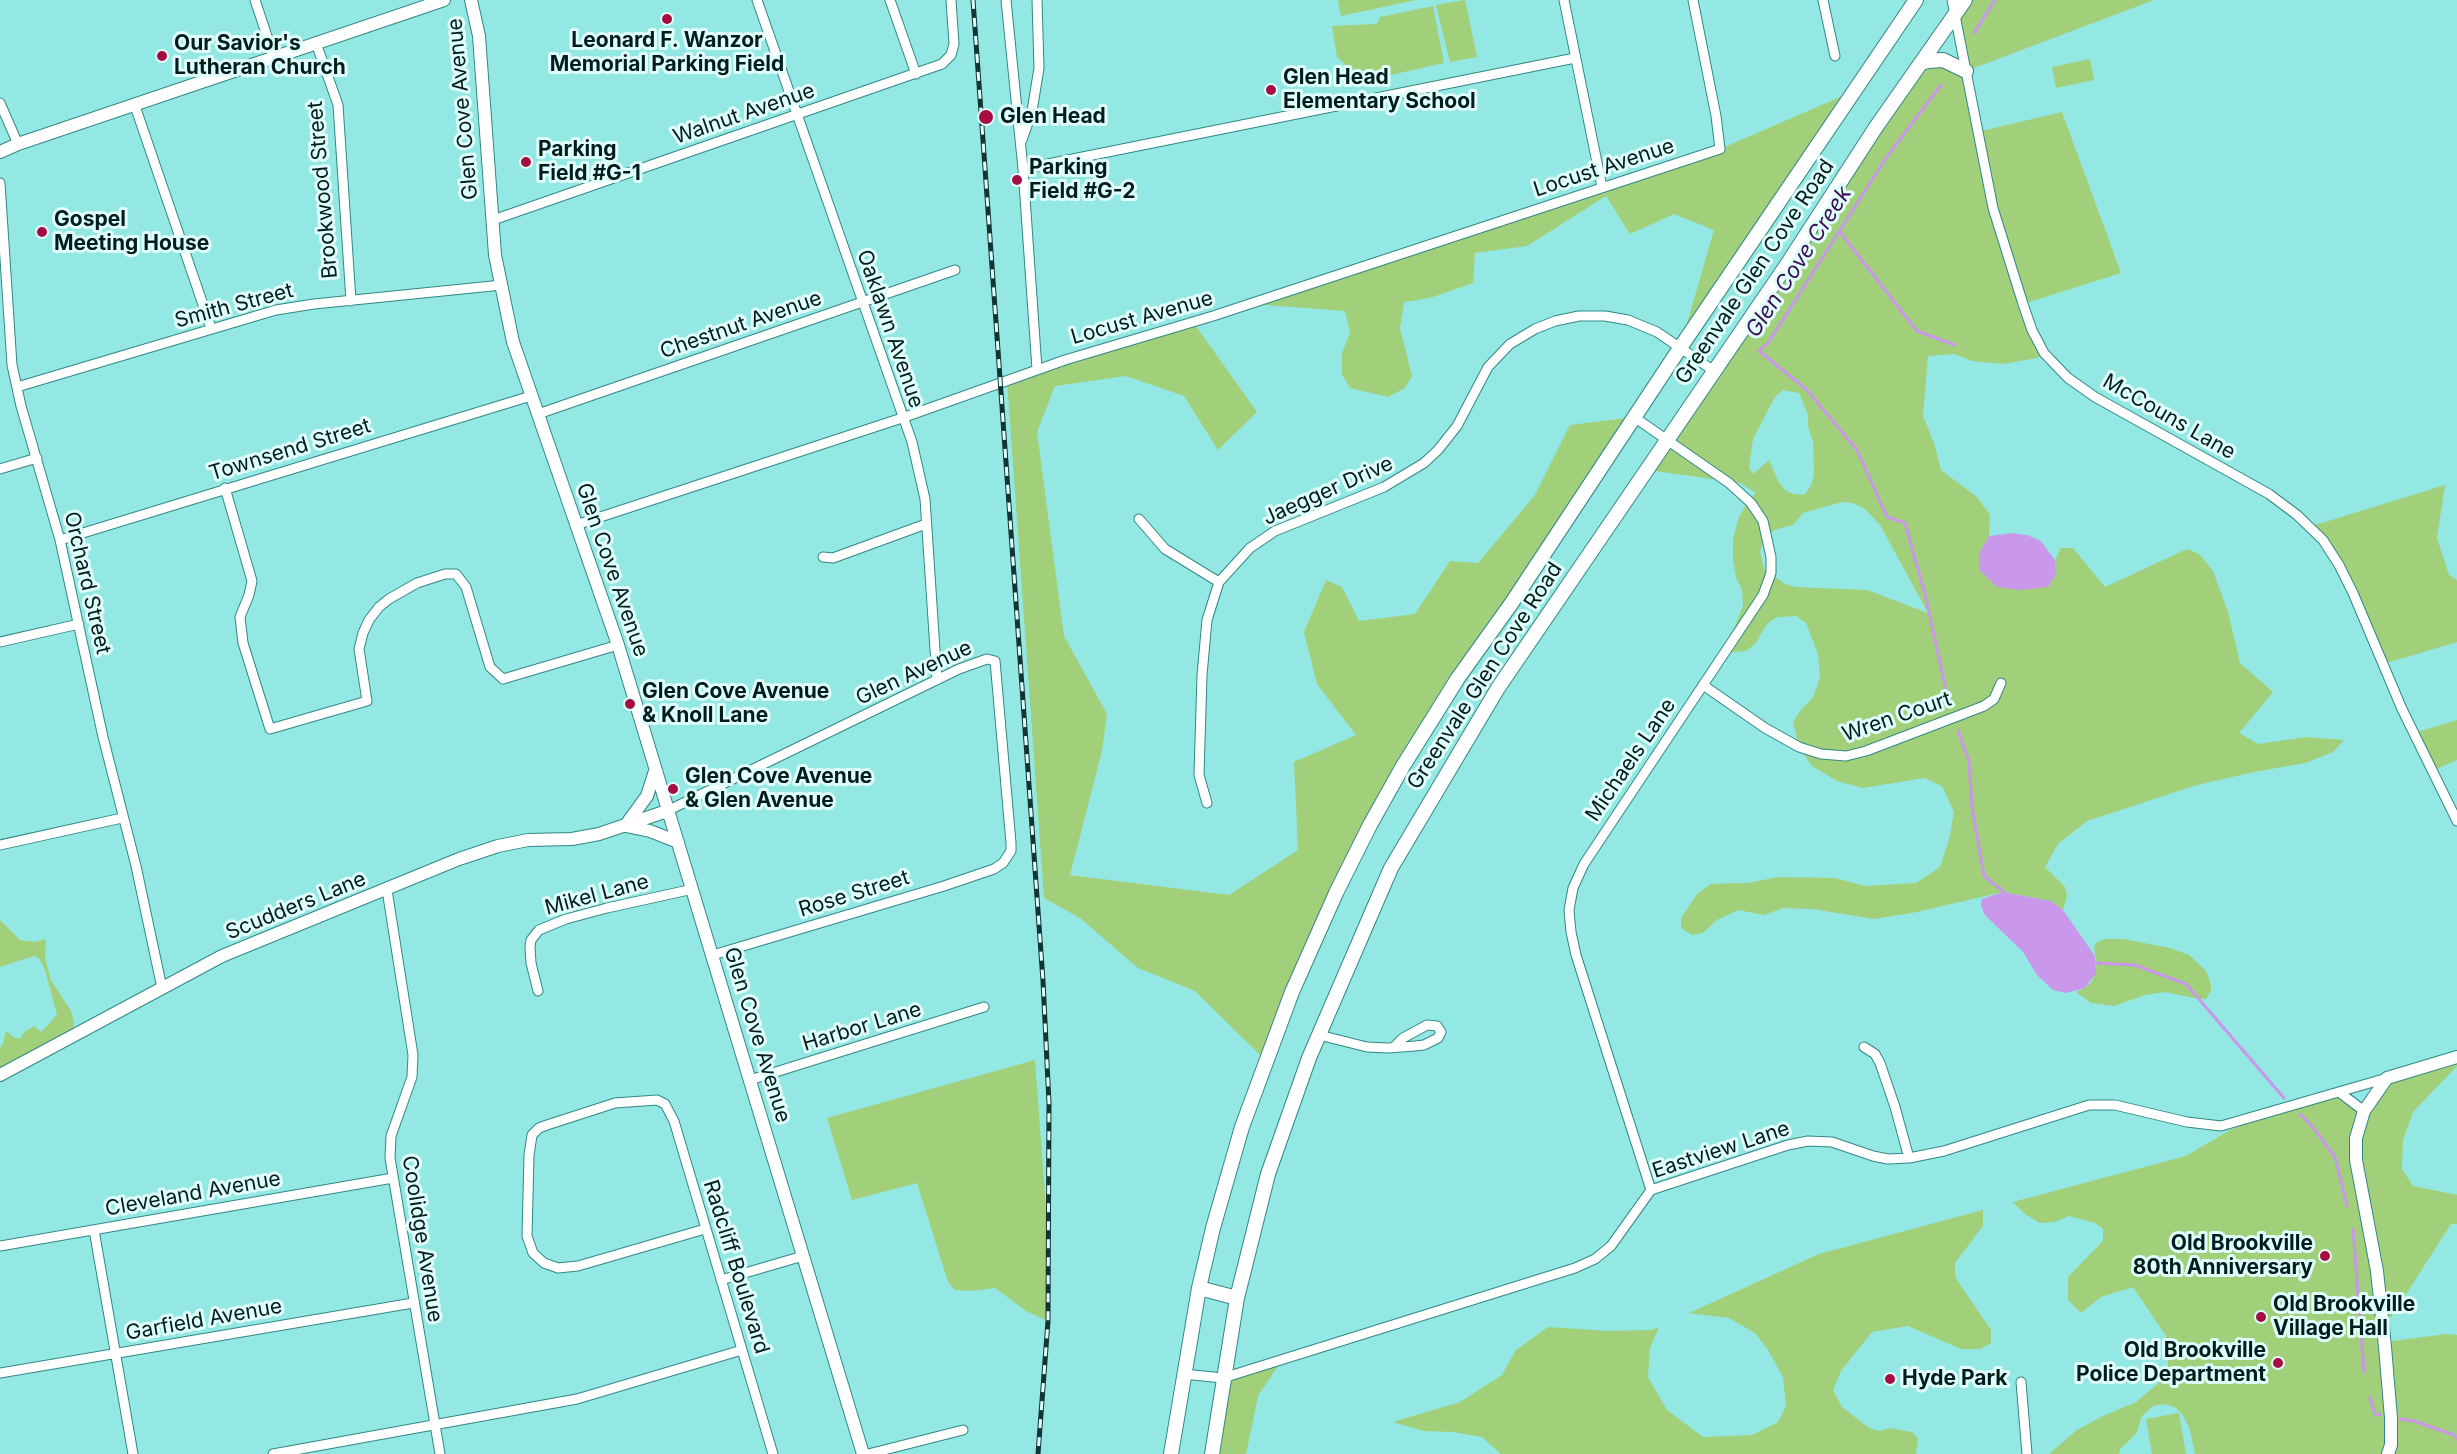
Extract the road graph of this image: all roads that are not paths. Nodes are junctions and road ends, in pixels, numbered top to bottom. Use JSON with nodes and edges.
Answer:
{"nodes":[{"id":1,"x":255,"y":0,"type":"edge"},
{"id":2,"x":444,"y":0,"type":"edge"},
{"id":3,"x":471,"y":0,"type":"edge"},
{"id":4,"x":757,"y":0,"type":"edge"},
{"id":5,"x":890,"y":0,"type":"edge"},
{"id":6,"x":951,"y":0,"type":"edge"},
{"id":7,"x":1006,"y":0,"type":"edge"},
{"id":8,"x":1037,"y":0,"type":"edge"},
{"id":9,"x":1564,"y":0,"type":"edge"},
{"id":10,"x":1693,"y":0,"type":"edge"},
{"id":11,"x":1823,"y":0,"type":"edge"},
{"id":12,"x":1916,"y":0,"type":"edge"},
{"id":13,"x":1952,"y":0,"type":"edge"},
{"id":14,"x":1965,"y":0,"type":"edge"},
{"id":15,"x":1954,"y":16,"type":"junction"},
{"id":16,"x":316,"y":43,"type":"junction"},
{"id":17,"x":1835,"y":56,"type":"dead end"},
{"id":18,"x":274,"y":57,"type":"junction"},
{"id":19,"x":1575,"y":58,"type":"junction"},
{"id":20,"x":1921,"y":63,"type":"junction"},
{"id":21,"x":1966,"y":71,"type":"junction"},
{"id":22,"x":916,"y":74,"type":"junction"},
{"id":23,"x":0,"y":103,"type":"edge"},
{"id":24,"x":135,"y":106,"type":"junction"},
{"id":25,"x":796,"y":114,"type":"junction"},
{"id":26,"x":18,"y":144,"type":"junction"},
{"id":27,"x":1020,"y":145,"type":"junction"},
{"id":28,"x":0,"y":152,"type":"edge"},
{"id":29,"x":1023,"y":169,"type":"junction"},
{"id":30,"x":0,"y":183,"type":"edge"},
{"id":31,"x":1602,"y":187,"type":"junction"},
{"id":32,"x":493,"y":220,"type":"junction"},
{"id":33,"x":955,"y":270,"type":"dead end"},
{"id":34,"x":502,"y":285,"type":"junction"},
{"id":35,"x":351,"y":301,"type":"junction"},
{"id":36,"x":862,"y":302,"type":"junction"},
{"id":37,"x":4,"y":311,"type":"edge"},
{"id":38,"x":211,"y":328,"type":"junction"},
{"id":39,"x":1680,"y":348,"type":"junction"},
{"id":40,"x":1037,"y":369,"type":"junction"},
{"id":41,"x":1714,"y":371,"type":"junction"},
{"id":42,"x":17,"y":387,"type":"junction"},
{"id":43,"x":531,"y":396,"type":"junction"},
{"id":44,"x":538,"y":414,"type":"junction"},
{"id":45,"x":1634,"y":417,"type":"junction"},
{"id":46,"x":902,"y":418,"type":"junction"},
{"id":47,"x":1667,"y":441,"type":"junction"},
{"id":48,"x":37,"y":458,"type":"junction"},
{"id":49,"x":0,"y":469,"type":"edge"},
{"id":50,"x":225,"y":488,"type":"junction"},
{"id":51,"x":1139,"y":519,"type":"dead end"},
{"id":52,"x":926,"y":524,"type":"junction"},
{"id":53,"x":576,"y":525,"type":"junction"},
{"id":54,"x":60,"y":540,"type":"junction"},
{"id":55,"x":823,"y":557,"type":"dead end"},
{"id":56,"x":1219,"y":582,"type":"junction"},
{"id":57,"x":79,"y":624,"type":"junction"},
{"id":58,"x":0,"y":642,"type":"edge"},
{"id":59,"x":618,"y":645,"type":"junction"},
{"id":60,"x":937,"y":680,"type":"junction"},
{"id":61,"x":2001,"y":683,"type":"dead end"},
{"id":62,"x":1703,"y":685,"type":"junction"},
{"id":63,"x":656,"y":771,"type":"junction"},
{"id":64,"x":1207,"y":803,"type":"dead end"},
{"id":65,"x":668,"y":811,"type":"junction"},
{"id":66,"x":122,"y":818,"type":"junction"},
{"id":67,"x":2457,"y":821,"type":"edge"},
{"id":68,"x":625,"y":825,"type":"junction"},
{"id":69,"x":678,"y":842,"type":"junction"},
{"id":70,"x":0,"y":845,"type":"edge"},
{"id":71,"x":1004,"y":863,"type":"joint"},
{"id":72,"x":387,"y":890,"type":"junction"},
{"id":73,"x":693,"y":890,"type":"junction"},
{"id":74,"x":713,"y":955,"type":"junction"},
{"id":75,"x":162,"y":988,"type":"junction"},
{"id":76,"x":538,"y":991,"type":"dead end"},
{"id":77,"x":984,"y":1007,"type":"dead end"},
{"id":78,"x":1319,"y":1035,"type":"junction"},
{"id":79,"x":1394,"y":1047,"type":"dead end"},
{"id":80,"x":1864,"y":1047,"type":"dead end"},
{"id":81,"x":2457,"y":1057,"type":"edge"},
{"id":82,"x":0,"y":1075,"type":"edge"},
{"id":83,"x":2387,"y":1078,"type":"junction"},
{"id":84,"x":750,"y":1080,"type":"junction"},
{"id":85,"x":2339,"y":1092,"type":"junction"},
{"id":86,"x":2364,"y":1111,"type":"junction"},
{"id":87,"x":1909,"y":1158,"type":"junction"},
{"id":88,"x":393,"y":1178,"type":"junction"},
{"id":89,"x":1651,"y":1190,"type":"junction"},
{"id":90,"x":705,"y":1229,"type":"junction"},
{"id":91,"x":94,"y":1230,"type":"junction"},
{"id":92,"x":0,"y":1246,"type":"edge"},
{"id":93,"x":803,"y":1256,"type":"junction"},
{"id":94,"x":721,"y":1280,"type":"junction"},
{"id":95,"x":1199,"y":1288,"type":"junction"},
{"id":96,"x":1237,"y":1298,"type":"junction"},
{"id":97,"x":413,"y":1303,"type":"junction"},
{"id":98,"x":742,"y":1350,"type":"junction"},
{"id":99,"x":116,"y":1353,"type":"junction"},
{"id":100,"x":0,"y":1373,"type":"edge"},
{"id":101,"x":1183,"y":1374,"type":"junction"},
{"id":102,"x":1223,"y":1378,"type":"junction"},
{"id":103,"x":2021,"y":1382,"type":"dead end"},
{"id":104,"x":435,"y":1426,"type":"junction"},
{"id":105,"x":963,"y":1430,"type":"dead end"},
{"id":106,"x":133,"y":1454,"type":"edge"},
{"id":107,"x":273,"y":1454,"type":"edge"},
{"id":108,"x":440,"y":1454,"type":"edge"},
{"id":109,"x":773,"y":1454,"type":"edge"},
{"id":110,"x":863,"y":1454,"type":"edge"},
{"id":111,"x":868,"y":1454,"type":"edge"},
{"id":112,"x":1171,"y":1454,"type":"edge"},
{"id":113,"x":1212,"y":1454,"type":"edge"},
{"id":114,"x":2027,"y":1454,"type":"edge"},
{"id":115,"x":2388,"y":1454,"type":"edge"}],
"edges":[{"from":1,"to":18,"type":"street"},
{"from":2,"to":16,"type":"main road"},
{"from":3,"to":32,"type":"main road","name":"Glen Cove Avenue"},
{"from":4,"to":25,"type":"street","name":"Oaklawn Avenue"},
{"from":5,"to":22,"type":"street"},
{"from":6,"to":22,"type":"street","name":"Walnut Avenue"},
{"from":7,"to":27,"type":"street"},
{"from":8,"to":27,"type":"street"},
{"from":9,"to":19,"type":"street"},
{"from":10,"to":31,"type":"street","name":"Locust Avenue"},
{"from":11,"to":17,"type":"street"},
{"from":12,"to":39,"type":"main road","name":"Greenvale Glen Cove Road"},
{"from":13,"to":15,"type":"street","name":"McCouns Lane"},
{"from":14,"to":15,"type":"main road","name":"Greenvale Glen Cove Road"},
{"from":15,"to":20,"type":"main road","name":"Greenvale Glen Cove Road"},
{"from":15,"to":21,"type":"street","name":"McCouns Lane"},
{"from":16,"to":18,"type":"main road"},
{"from":16,"to":35,"type":"street","name":"Brookwood Street"},
{"from":18,"to":24,"type":"main road"},
{"from":19,"to":29,"type":"street"},
{"from":19,"to":31,"type":"street"},
{"from":20,"to":21,"type":"main road"},
{"from":20,"to":41,"type":"main road","name":"Greenvale Glen Cove Road"},
{"from":21,"to":67,"type":"street","name":"McCouns Lane"},
{"from":22,"to":25,"type":"street","name":"Walnut Avenue"},
{"from":23,"to":26,"type":"street"},
{"from":24,"to":26,"type":"main road"},
{"from":24,"to":38,"type":"street"},
{"from":25,"to":32,"type":"street","name":"Walnut Avenue"},
{"from":25,"to":36,"type":"street","name":"Oaklawn Avenue"},
{"from":26,"to":28,"type":"main road"},
{"from":27,"to":29,"type":"street"},
{"from":29,"to":40,"type":"street"},
{"from":30,"to":37,"type":"street","name":"Orchard Street"},
{"from":31,"to":40,"type":"street","name":"Locust Avenue"},
{"from":32,"to":34,"type":"main road","name":"Glen Cove Avenue"},
{"from":33,"to":36,"type":"street","name":"Chestnut Avenue"},
{"from":34,"to":35,"type":"street","name":"Smith Street"},
{"from":34,"to":43,"type":"main road","name":"Glen Cove Avenue"},
{"from":35,"to":38,"type":"street","name":"Smith Street"},
{"from":36,"to":44,"type":"street","name":"Chestnut Avenue"},
{"from":36,"to":46,"type":"street","name":"Oaklawn Avenue"},
{"from":37,"to":42,"type":"street","name":"Orchard Street"},
{"from":38,"to":42,"type":"street","name":"Smith Street"},
{"from":39,"to":41,"type":"street","name":"Jaegger Drive"},
{"from":39,"to":45,"type":"main road","name":"Greenvale Glen Cove Road"},
{"from":39,"to":56,"type":"street","name":"Jaegger Drive"},
{"from":40,"to":46,"type":"street","name":"Locust Avenue"},
{"from":41,"to":47,"type":"main road","name":"Greenvale Glen Cove Road"},
{"from":42,"to":48,"type":"street","name":"Orchard Street"},
{"from":43,"to":44,"type":"main road","name":"Glen Cove Avenue"},
{"from":43,"to":50,"type":"street","name":"Townsend Street"},
{"from":44,"to":53,"type":"main road","name":"Glen Cove Avenue"},
{"from":45,"to":47,"type":"street","name":"Michaels Lane"},
{"from":45,"to":95,"type":"main road","name":"Greenvale Glen Cove Road"},
{"from":46,"to":52,"type":"street","name":"Oaklawn Avenue"},
{"from":46,"to":53,"type":"street","name":"Locust Avenue"},
{"from":47,"to":62,"type":"street","name":"Michaels Lane"},
{"from":47,"to":78,"type":"main road","name":"Greenvale Glen Cove Road"},
{"from":48,"to":49,"type":"street"},
{"from":48,"to":54,"type":"street","name":"Orchard Street"},
{"from":50,"to":54,"type":"street","name":"Townsend Street"},
{"from":50,"to":59,"type":"street"},
{"from":51,"to":56,"type":"street"},
{"from":52,"to":55,"type":"street"},
{"from":52,"to":60,"type":"street","name":"Oaklawn Avenue"},
{"from":53,"to":59,"type":"main road","name":"Glen Cove Avenue"},
{"from":54,"to":57,"type":"street","name":"Orchard Street"},
{"from":56,"to":64,"type":"street","name":"Jaegger Drive"},
{"from":57,"to":58,"type":"street"},
{"from":57,"to":66,"type":"street","name":"Orchard Street"},
{"from":59,"to":63,"type":"main road","name":"Glen Cove Avenue"},
{"from":60,"to":65,"type":"street","name":"Glen Avenue"},
{"from":60,"to":71,"type":"street","name":"Glen Avenue"},
{"from":61,"to":62,"type":"street","name":"Wren Court"},
{"from":62,"to":89,"type":"street","name":"Michaels Lane"},
{"from":63,"to":65,"type":"main road","name":"Glen Cove Avenue"},
{"from":63,"to":68,"type":"main road"},
{"from":65,"to":68,"type":"main road","name":"Scudders Lane"},
{"from":65,"to":69,"type":"main road","name":"Glen Cove Avenue"},
{"from":66,"to":70,"type":"street"},
{"from":66,"to":75,"type":"street","name":"Orchard Street"},
{"from":68,"to":69,"type":"main road"},
{"from":68,"to":72,"type":"main road","name":"Scudders Lane"},
{"from":69,"to":73,"type":"main road","name":"Glen Cove Avenue"},
{"from":71,"to":74,"type":"street","name":"Rose Street"},
{"from":72,"to":75,"type":"main road","name":"Scudders Lane"},
{"from":72,"to":88,"type":"street","name":"Coolidge Avenue"},
{"from":73,"to":74,"type":"main road","name":"Glen Cove Avenue"},
{"from":73,"to":76,"type":"street","name":"Mikel Lane"},
{"from":74,"to":84,"type":"main road","name":"Glen Cove Avenue"},
{"from":75,"to":82,"type":"main road","name":"Scudders Lane"},
{"from":77,"to":84,"type":"street","name":"Harbor Lane"},
{"from":78,"to":79,"type":"street"},
{"from":78,"to":96,"type":"main road","name":"Greenvale Glen Cove Road"},
{"from":80,"to":87,"type":"street"},
{"from":81,"to":83,"type":"main road"},
{"from":83,"to":85,"type":"street","name":"Eastview Lane"},
{"from":83,"to":86,"type":"main road"},
{"from":84,"to":93,"type":"main road","name":"Glen Cove Avenue"},
{"from":85,"to":86,"type":"street"},
{"from":85,"to":87,"type":"street","name":"Eastview Lane"},
{"from":86,"to":115,"type":"main road"},
{"from":87,"to":89,"type":"street","name":"Eastview Lane"},
{"from":88,"to":91,"type":"street","name":"Cleveland Avenue"},
{"from":88,"to":97,"type":"street","name":"Coolidge Avenue"},
{"from":89,"to":102,"type":"street","name":"Eastview Lane"},
{"from":90,"to":90,"type":"street","name":"Radcliff Boulevard"},
{"from":90,"to":94,"type":"street","name":"Radcliff Boulevard"},
{"from":91,"to":92,"type":"street","name":"Cleveland Avenue"},
{"from":91,"to":99,"type":"street"},
{"from":93,"to":94,"type":"street"},
{"from":93,"to":110,"type":"main road","name":"Glen Cove Avenue"},
{"from":94,"to":98,"type":"street","name":"Radcliff Boulevard"},
{"from":95,"to":96,"type":"main road"},
{"from":95,"to":101,"type":"main road","name":"Greenvale Glen Cove Road"},
{"from":96,"to":102,"type":"main road","name":"Greenvale Glen Cove Road"},
{"from":97,"to":99,"type":"street","name":"Garfield Avenue"},
{"from":97,"to":104,"type":"street","name":"Coolidge Avenue"},
{"from":98,"to":104,"type":"street"},
{"from":98,"to":109,"type":"street","name":"Radcliff Boulevard"},
{"from":99,"to":100,"type":"street","name":"Garfield Avenue"},
{"from":99,"to":106,"type":"street"},
{"from":101,"to":102,"type":"street","name":"Eastview Lane"},
{"from":101,"to":112,"type":"main road","name":"Greenvale Glen Cove Road"},
{"from":102,"to":113,"type":"main road","name":"Greenvale Glen Cove Road"},
{"from":103,"to":114,"type":"street"},
{"from":104,"to":107,"type":"street"},
{"from":104,"to":108,"type":"street","name":"Coolidge Avenue"},
{"from":105,"to":111,"type":"street"}]}
